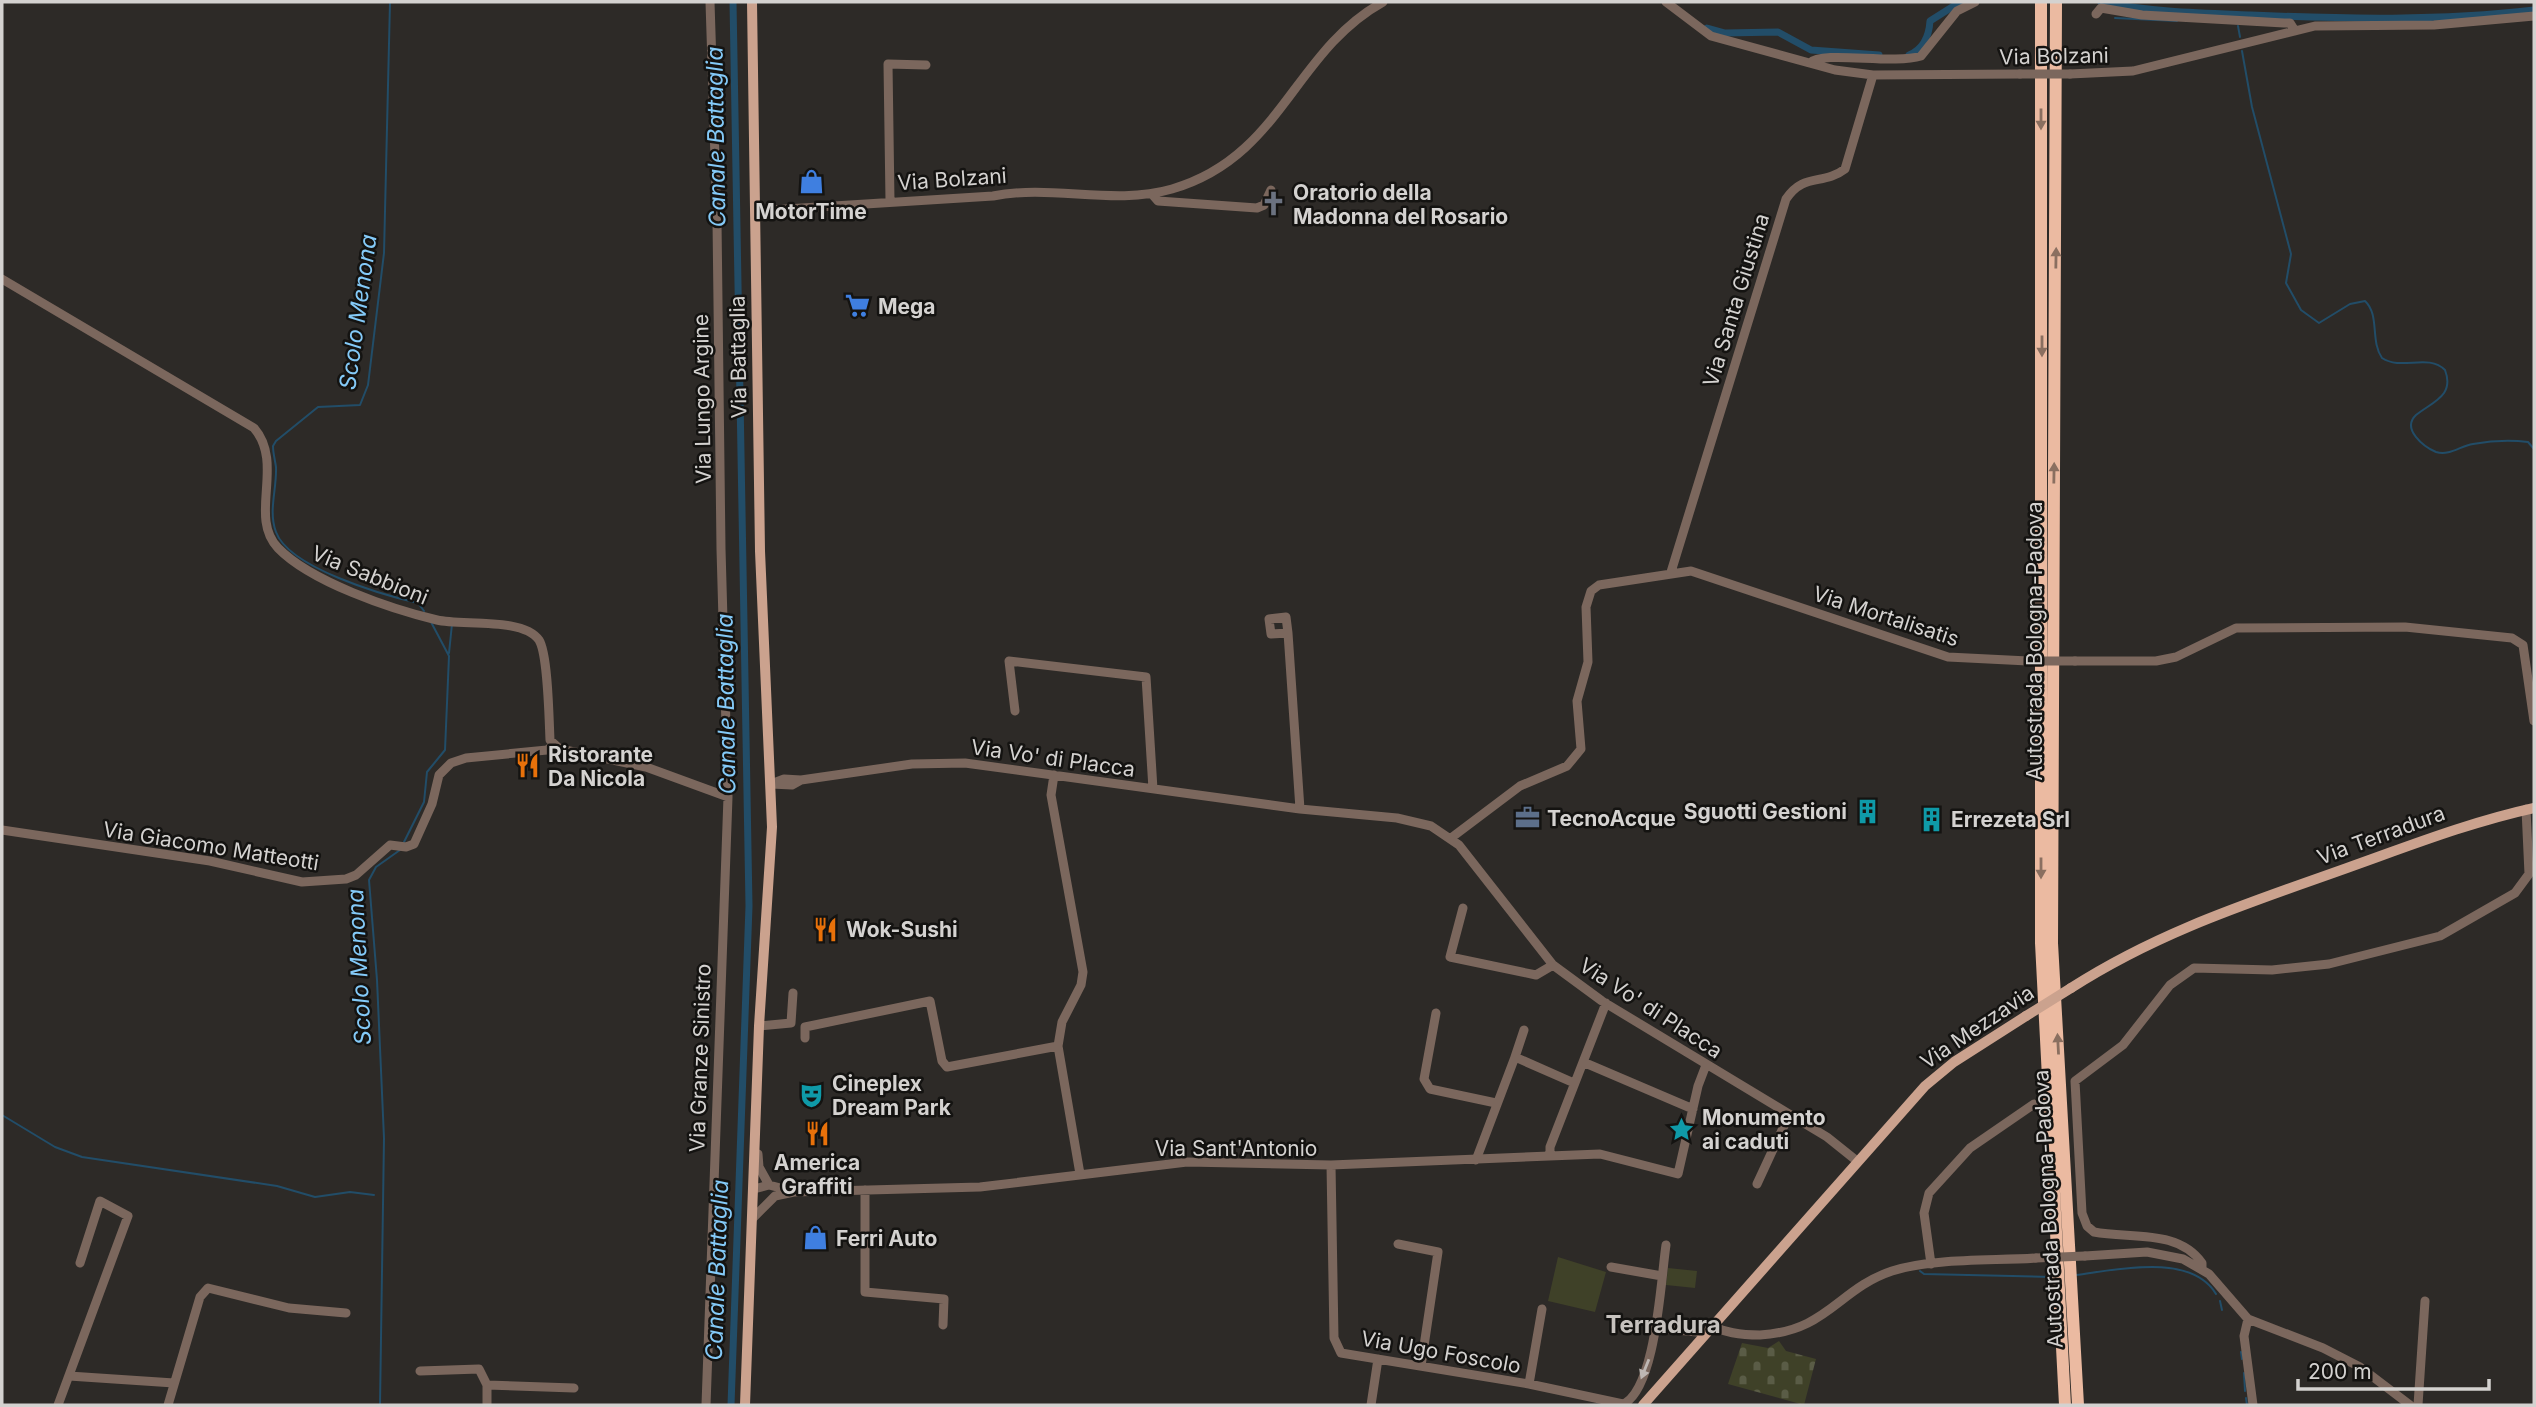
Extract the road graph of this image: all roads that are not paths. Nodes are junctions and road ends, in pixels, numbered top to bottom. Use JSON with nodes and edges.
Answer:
{"nodes":[{"id":1,"x":710,"y":2,"type":"edge"},
{"id":2,"x":752,"y":2,"type":"edge"},
{"id":3,"x":1383,"y":2,"type":"edge"},
{"id":4,"x":1666,"y":2,"type":"edge"},
{"id":5,"x":1975,"y":2,"type":"edge"},
{"id":6,"x":2041,"y":2,"type":"edge"},
{"id":7,"x":2056,"y":2,"type":"edge"},
{"id":8,"x":2096,"y":14,"type":"dead end"},
{"id":9,"x":2534,"y":16,"type":"edge"},
{"id":10,"x":2295,"y":30,"type":"junction"},
{"id":11,"x":1810,"y":63,"type":"junction"},
{"id":12,"x":926,"y":65,"type":"dead end"},
{"id":13,"x":1873,"y":75,"type":"junction"},
{"id":14,"x":1271,"y":190,"type":"dead end"},
{"id":15,"x":1152,"y":194,"type":"junction"},
{"id":16,"x":890,"y":201,"type":"junction"},
{"id":17,"x":755,"y":211,"type":"junction"},
{"id":18,"x":2,"y":279,"type":"edge"},
{"id":19,"x":1671,"y":572,"type":"junction"},
{"id":20,"x":1288,"y":633,"type":"dead end"},
{"id":21,"x":1015,"y":711,"type":"dead end"},
{"id":22,"x":2534,"y":721,"type":"edge"},
{"id":23,"x":554,"y":745,"type":"junction"},
{"id":24,"x":769,"y":757,"type":"junction"},
{"id":25,"x":1055,"y":775,"type":"junction"},
{"id":26,"x":794,"y":781,"type":"junction"},
{"id":27,"x":771,"y":784,"type":"junction"},
{"id":28,"x":1153,"y":789,"type":"junction"},
{"id":29,"x":728,"y":797,"type":"junction"},
{"id":30,"x":771,"y":804,"type":"junction"},
{"id":31,"x":1300,"y":808,"type":"junction"},
{"id":32,"x":2530,"y":808,"type":"edge"},
{"id":33,"x":2,"y":830,"type":"edge"},
{"id":34,"x":1455,"y":842,"type":"junction"},
{"id":35,"x":2243,"y":905,"type":"joint"},
{"id":36,"x":1462,"y":908,"type":"dead end"},
{"id":37,"x":1553,"y":965,"type":"junction"},
{"id":38,"x":793,"y":993,"type":"dead end"},
{"id":39,"x":1606,"y":1003,"type":"junction"},
{"id":40,"x":1436,"y":1013,"type":"dead end"},
{"id":41,"x":760,"y":1026,"type":"junction"},
{"id":42,"x":1524,"y":1030,"type":"dead end"},
{"id":43,"x":805,"y":1038,"type":"dead end"},
{"id":44,"x":1058,"y":1046,"type":"junction"},
{"id":45,"x":1515,"y":1057,"type":"junction"},
{"id":46,"x":1583,"y":1062,"type":"junction"},
{"id":47,"x":1706,"y":1065,"type":"junction"},
{"id":48,"x":1574,"y":1083,"type":"junction"},
{"id":49,"x":1496,"y":1103,"type":"junction"},
{"id":50,"x":2034,"y":1104,"type":"dead end"},
{"id":51,"x":1693,"y":1109,"type":"junction"},
{"id":52,"x":1789,"y":1115,"type":"junction"},
{"id":53,"x":755,"y":1148,"type":"junction"},
{"id":54,"x":1550,"y":1156,"type":"junction"},
{"id":55,"x":1476,"y":1160,"type":"junction"},
{"id":56,"x":1857,"y":1161,"type":"junction"},
{"id":57,"x":1331,"y":1165,"type":"junction"},
{"id":58,"x":1080,"y":1174,"type":"junction"},
{"id":59,"x":1757,"y":1184,"type":"dead end"},
{"id":60,"x":769,"y":1185,"type":"junction"},
{"id":61,"x":754,"y":1189,"type":"junction"},
{"id":62,"x":865,"y":1190,"type":"junction"},
{"id":63,"x":793,"y":1192,"type":"junction"},
{"id":64,"x":775,"y":1196,"type":"junction"},
{"id":65,"x":753,"y":1218,"type":"junction"},
{"id":66,"x":1398,"y":1244,"type":"dead end"},
{"id":67,"x":1666,"y":1245,"type":"dead end"},
{"id":68,"x":80,"y":1263,"type":"dead end"},
{"id":69,"x":1931,"y":1264,"type":"junction"},
{"id":70,"x":2202,"y":1267,"type":"junction"},
{"id":71,"x":1611,"y":1268,"type":"dead end"},
{"id":72,"x":1662,"y":1276,"type":"junction"},
{"id":73,"x":2425,"y":1301,"type":"dead end"},
{"id":74,"x":1542,"y":1309,"type":"dead end"},
{"id":75,"x":346,"y":1313,"type":"dead end"},
{"id":76,"x":2248,"y":1319,"type":"junction"},
{"id":77,"x":943,"y":1325,"type":"dead end"},
{"id":78,"x":1657,"y":1328,"type":"junction"},
{"id":79,"x":1710,"y":1329,"type":"junction"},
{"id":80,"x":1378,"y":1359,"type":"junction"},
{"id":81,"x":1421,"y":1366,"type":"junction"},
{"id":82,"x":420,"y":1371,"type":"dead end"},
{"id":83,"x":69,"y":1376,"type":"junction"},
{"id":84,"x":174,"y":1383,"type":"junction"},
{"id":85,"x":1529,"y":1384,"type":"junction"},
{"id":86,"x":487,"y":1385,"type":"junction"},
{"id":87,"x":574,"y":1388,"type":"dead end"},
{"id":88,"x":1601,"y":1403,"type":"edge"},
{"id":89,"x":58,"y":1405,"type":"edge"},
{"id":90,"x":168,"y":1405,"type":"edge"},
{"id":91,"x":487,"y":1405,"type":"edge"},
{"id":92,"x":706,"y":1405,"type":"edge"},
{"id":93,"x":745,"y":1405,"type":"edge"},
{"id":94,"x":1371,"y":1405,"type":"edge"},
{"id":95,"x":1622,"y":1405,"type":"edge"},
{"id":96,"x":1643,"y":1405,"type":"edge"},
{"id":97,"x":2065,"y":1405,"type":"edge"},
{"id":98,"x":2078,"y":1405,"type":"edge"},
{"id":99,"x":2253,"y":1405,"type":"edge"},
{"id":100,"x":2410,"y":1405,"type":"edge"},
{"id":101,"x":2418,"y":1405,"type":"edge"}],
"edges":[{"from":1,"to":29,"type":"street","name":"Via Lungo Argine"},
{"from":2,"to":17,"type":"main road","name":"Via Battaglia"},
{"from":3,"to":15,"type":"street","name":"Via Bolzani"},
{"from":4,"to":11,"type":"street","name":"Via Bolzani"},
{"from":5,"to":11,"type":"street","name":"Via Bolzani"},
{"from":6,"to":97,"type":"highway","name":"Autostrada Bologna-Padova","one_way":true},
{"from":98,"to":7,"type":"highway","name":"Autostrada Bologna-Padova","one_way":true},
{"from":8,"to":10,"type":"street","name":"Via Bolzani"},
{"from":9,"to":10,"type":"street","name":"Via Bolzani"},
{"from":10,"to":13,"type":"street","name":"Via Bolzani","bridge":true},
{"from":11,"to":13,"type":"street","name":"Via Bolzani"},
{"from":12,"to":16,"type":"street"},
{"from":13,"to":19,"type":"street","name":"Via Santa Giustina"},
{"from":14,"to":15,"type":"street","name":"Via Bolzani"},
{"from":15,"to":16,"type":"street","name":"Via Bolzani"},
{"from":16,"to":17,"type":"street","name":"Via Bolzani"},
{"from":17,"to":24,"type":"main road","name":"Via Battaglia"},
{"from":18,"to":23,"type":"street","name":"Via Sabbioni"},
{"from":19,"to":22,"type":"street","name":"Via Mortalisatis","bridge":true},
{"from":19,"to":34,"type":"street","name":"Via Mortalisatis"},
{"from":20,"to":31,"type":"street"},
{"from":21,"to":28,"type":"street"},
{"from":23,"to":29,"type":"street"},
{"from":23,"to":33,"type":"street","name":"Via Giacomo Matteotti"},
{"from":24,"to":26,"type":"street"},
{"from":24,"to":27,"type":"main road","name":"Via Battaglia"},
{"from":25,"to":26,"type":"street","name":"Via Vo' di Placca"},
{"from":25,"to":28,"type":"street","name":"Via Vo' di Placca"},
{"from":25,"to":44,"type":"street"},
{"from":26,"to":27,"type":"street","name":"Via Vo' di Placca"},
{"from":26,"to":30,"type":"street"},
{"from":27,"to":30,"type":"main road","name":"Via Battaglia"},
{"from":28,"to":31,"type":"street","name":"Via Vo' di Placca"},
{"from":29,"to":92,"type":"street","name":"Via Granze Sinistro"},
{"from":30,"to":41,"type":"main road","name":"Via Battaglia"},
{"from":31,"to":34,"type":"street","name":"Via Vo' di Placca"},
{"from":32,"to":35,"type":"main road","name":"Via Terradura"},
{"from":32,"to":70,"type":"street"},
{"from":34,"to":37,"type":"street","name":"Via Vo' di Placca"},
{"from":35,"to":56,"type":"main road","name":"Via Mezzavia","bridge":true},
{"from":36,"to":37,"type":"street"},
{"from":37,"to":39,"type":"street","name":"Via Vo' di Placca"},
{"from":38,"to":41,"type":"street"},
{"from":39,"to":46,"type":"street"},
{"from":39,"to":47,"type":"street","name":"Via Vo' di Placca"},
{"from":40,"to":49,"type":"street"},
{"from":41,"to":53,"type":"main road","name":"Via Battaglia"},
{"from":42,"to":45,"type":"street"},
{"from":43,"to":44,"type":"street"},
{"from":44,"to":58,"type":"street"},
{"from":45,"to":48,"type":"street"},
{"from":45,"to":49,"type":"street"},
{"from":46,"to":48,"type":"street"},
{"from":46,"to":51,"type":"street"},
{"from":47,"to":51,"type":"street"},
{"from":47,"to":52,"type":"street","name":"Via Vo' di Placca"},
{"from":48,"to":54,"type":"street"},
{"from":49,"to":55,"type":"street"},
{"from":50,"to":69,"type":"street"},
{"from":51,"to":54,"type":"street","name":"Via Sant'Antonio"},
{"from":52,"to":56,"type":"street","name":"Via Vo' di Placca"},
{"from":52,"to":59,"type":"street"},
{"from":53,"to":60,"type":"street"},
{"from":53,"to":61,"type":"main road","name":"Via Battaglia"},
{"from":54,"to":55,"type":"street","name":"Via Sant'Antonio"},
{"from":55,"to":57,"type":"street","name":"Via Sant'Antonio"},
{"from":56,"to":79,"type":"main road","name":"Via Mezzavia"},
{"from":57,"to":58,"type":"street","name":"Via Sant'Antonio"},
{"from":57,"to":80,"type":"street","name":"Via Ugo Foscolo"},
{"from":58,"to":62,"type":"street","name":"Via Sant'Antonio"},
{"from":60,"to":61,"type":"street"},
{"from":60,"to":63,"type":"street","name":"Via Sant'Antonio"},
{"from":61,"to":64,"type":"street"},
{"from":61,"to":65,"type":"main road","name":"Via Battaglia"},
{"from":62,"to":63,"type":"street","name":"Via Sant'Antonio"},
{"from":62,"to":77,"type":"street"},
{"from":63,"to":64,"type":"street","name":"Via Sant'Antonio"},
{"from":64,"to":65,"type":"street"},
{"from":65,"to":93,"type":"main road","name":"Via Battaglia"},
{"from":66,"to":81,"type":"street"},
{"from":67,"to":72,"type":"street"},
{"from":68,"to":83,"type":"street"},
{"from":69,"to":70,"type":"street","bridge":true},
{"from":69,"to":79,"type":"street"},
{"from":70,"to":76,"type":"street"},
{"from":71,"to":72,"type":"street"},
{"from":72,"to":78,"type":"street"},
{"from":73,"to":101,"type":"street"},
{"from":74,"to":85,"type":"street"},
{"from":75,"to":84,"type":"street"},
{"from":76,"to":99,"type":"street"},
{"from":76,"to":100,"type":"street"},
{"from":78,"to":79,"type":"street"},
{"from":78,"to":95,"type":"street","one_way":true},
{"from":79,"to":96,"type":"main road","name":"Via Mezzavia"},
{"from":80,"to":81,"type":"street","name":"Via Ugo Foscolo"},
{"from":80,"to":94,"type":"street"},
{"from":81,"to":85,"type":"street","name":"Via Ugo Foscolo"},
{"from":82,"to":86,"type":"street"},
{"from":83,"to":84,"type":"street"},
{"from":83,"to":89,"type":"street"},
{"from":84,"to":90,"type":"street"},
{"from":85,"to":88,"type":"street","name":"Via Ugo Foscolo"},
{"from":86,"to":87,"type":"street"},
{"from":86,"to":91,"type":"street"},
{"from":88,"to":95,"type":"street","name":"Via Ugo Foscolo"}]}
